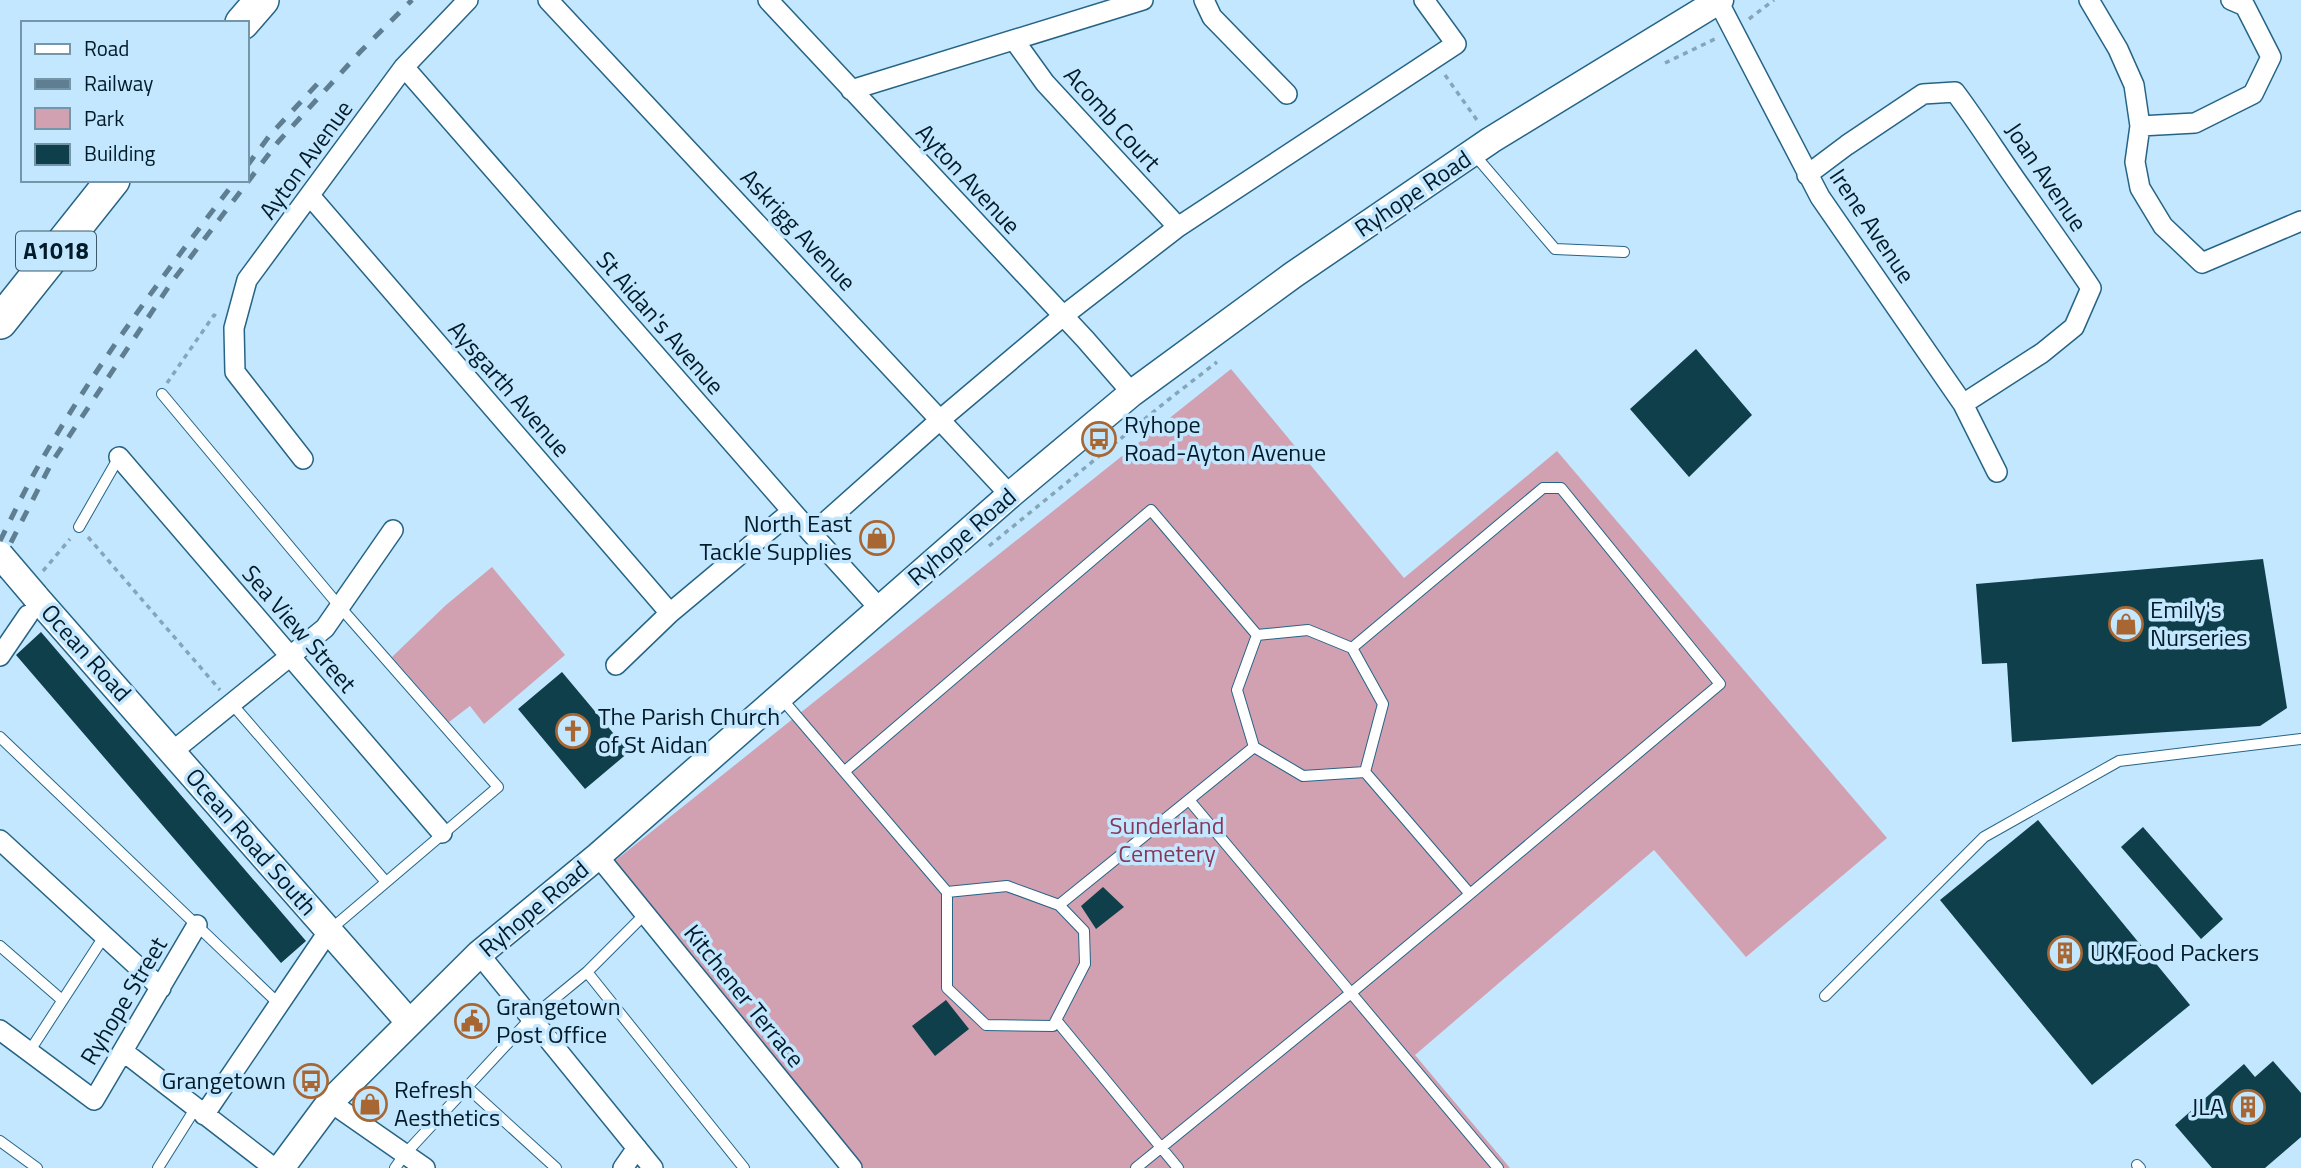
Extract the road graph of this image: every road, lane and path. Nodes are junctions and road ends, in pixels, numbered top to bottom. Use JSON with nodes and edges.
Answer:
{"nodes":[{"id":1,"x":262,"y":0,"type":"edge"},
{"id":2,"x":468,"y":0,"type":"edge"},
{"id":3,"x":548,"y":0,"type":"edge"},
{"id":4,"x":768,"y":0,"type":"edge"},
{"id":5,"x":1143,"y":0,"type":"edge"},
{"id":6,"x":1203,"y":0,"type":"edge"},
{"id":7,"x":1424,"y":0,"type":"edge"},
{"id":8,"x":1774,"y":0,"type":"edge"},
{"id":9,"x":2089,"y":0,"type":"edge"},
{"id":10,"x":2231,"y":0,"type":"edge"},
{"id":11,"x":1719,"y":1,"type":"edge"},
{"id":12,"x":245,"y":21,"type":"edge"},
{"id":13,"x":1733,"y":29,"type":"junction"},
{"id":14,"x":1014,"y":40,"type":"junction"},
{"id":15,"x":1434,"y":58,"type":"junction"},
{"id":16,"x":1662,"y":64,"type":"dead end"},
{"id":17,"x":404,"y":68,"type":"junction"},
{"id":18,"x":851,"y":90,"type":"junction"},
{"id":19,"x":1287,"y":94,"type":"dead end"},
{"id":20,"x":2140,"y":126,"type":"junction"},
{"id":21,"x":1482,"y":146,"type":"junction"},
{"id":22,"x":1807,"y":175,"type":"junction"},
{"id":23,"x":111,"y":182,"type":"edge"},
{"id":24,"x":311,"y":197,"type":"junction"},
{"id":25,"x":2301,"y":221,"type":"edge"},
{"id":26,"x":1178,"y":227,"type":"junction"},
{"id":27,"x":1625,"y":252,"type":"dead end"},
{"id":28,"x":1063,"y":316,"type":"junction"},
{"id":29,"x":0,"y":322,"type":"edge"},
{"id":30,"x":234,"y":328,"type":"junction"},
{"id":31,"x":1220,"y":359,"type":"dead end"},
{"id":32,"x":1132,"y":393,"type":"junction"},
{"id":33,"x":162,"y":394,"type":"joint"},
{"id":34,"x":1963,"y":404,"type":"junction"},
{"id":35,"x":941,"y":419,"type":"junction"},
{"id":36,"x":119,"y":457,"type":"joint"},
{"id":37,"x":303,"y":459,"type":"dead end"},
{"id":38,"x":1997,"y":472,"type":"dead end"},
{"id":39,"x":1010,"y":495,"type":"junction"},
{"id":40,"x":792,"y":511,"type":"junction"},
{"id":41,"x":79,"y":527,"type":"junction"},
{"id":42,"x":393,"y":530,"type":"dead end"},
{"id":43,"x":812,"y":534,"type":"junction"},
{"id":44,"x":985,"y":550,"type":"dead end"},
{"id":45,"x":0,"y":555,"type":"edge"},
{"id":46,"x":34,"y":603,"type":"junction"},
{"id":47,"x":340,"y":607,"type":"junction"},
{"id":48,"x":880,"y":609,"type":"junction"},
{"id":49,"x":670,"y":613,"type":"junction"},
{"id":50,"x":1257,"y":635,"type":"junction"},
{"id":51,"x":1352,"y":649,"type":"junction"},
{"id":52,"x":0,"y":656,"type":"edge"},
{"id":53,"x":290,"y":656,"type":"junction"},
{"id":54,"x":616,"y":665,"type":"dead end"},
{"id":55,"x":779,"y":696,"type":"junction"},
{"id":56,"x":232,"y":704,"type":"junction"},
{"id":57,"x":0,"y":737,"type":"edge"},
{"id":58,"x":2301,"y":739,"type":"edge"},
{"id":59,"x":1254,"y":747,"type":"junction"},
{"id":60,"x":173,"y":751,"type":"junction"},
{"id":61,"x":845,"y":771,"type":"junction"},
{"id":62,"x":1365,"y":772,"type":"junction"},
{"id":63,"x":1189,"y":800,"type":"junction"},
{"id":64,"x":442,"y":833,"type":"junction"},
{"id":65,"x":0,"y":840,"type":"edge"},
{"id":66,"x":598,"y":856,"type":"junction"},
{"id":67,"x":386,"y":882,"type":"junction"},
{"id":68,"x":947,"y":892,"type":"junction"},
{"id":69,"x":1470,"y":894,"type":"junction"},
{"id":70,"x":1059,"y":905,"type":"junction"},
{"id":71,"x":645,"y":914,"type":"junction"},
{"id":72,"x":197,"y":925,"type":"junction"},
{"id":73,"x":328,"y":932,"type":"junction"},
{"id":74,"x":105,"y":936,"type":"junction"},
{"id":75,"x":0,"y":946,"type":"edge"},
{"id":76,"x":479,"y":954,"type":"junction"},
{"id":77,"x":587,"y":972,"type":"junction"},
{"id":78,"x":161,"y":988,"type":"junction"},
{"id":79,"x":1351,"y":993,"type":"junction"},
{"id":80,"x":1825,"y":996,"type":"dead end"},
{"id":81,"x":62,"y":1000,"type":"junction"},
{"id":82,"x":279,"y":1004,"type":"junction"},
{"id":83,"x":531,"y":1018,"type":"junction"},
{"id":84,"x":1056,"y":1020,"type":"junction"},
{"id":85,"x":410,"y":1022,"type":"junction"},
{"id":86,"x":0,"y":1030,"type":"edge"},
{"id":87,"x":29,"y":1052,"type":"junction"},
{"id":88,"x":124,"y":1052,"type":"junction"},
{"id":89,"x":467,"y":1087,"type":"junction"},
{"id":90,"x":330,"y":1101,"type":"junction"},
{"id":91,"x":199,"y":1112,"type":"junction"},
{"id":92,"x":0,"y":1141,"type":"edge"},
{"id":93,"x":1161,"y":1147,"type":"junction"},
{"id":94,"x":637,"y":1148,"type":"junction"},
{"id":95,"x":400,"y":1161,"type":"edge"},
{"id":96,"x":37,"y":1168,"type":"edge"},
{"id":97,"x":158,"y":1168,"type":"edge"},
{"id":98,"x":274,"y":1168,"type":"edge"},
{"id":99,"x":281,"y":1168,"type":"edge"},
{"id":100,"x":425,"y":1168,"type":"edge"},
{"id":101,"x":556,"y":1168,"type":"edge"},
{"id":102,"x":623,"y":1168,"type":"edge"},
{"id":103,"x":653,"y":1168,"type":"edge"},
{"id":104,"x":744,"y":1168,"type":"edge"},
{"id":105,"x":852,"y":1168,"type":"edge"},
{"id":106,"x":1136,"y":1168,"type":"edge"},
{"id":107,"x":1178,"y":1168,"type":"edge"},
{"id":108,"x":1498,"y":1168,"type":"edge"}],
"edges":[{"from":1,"to":12,"type":"highway"},
{"from":2,"to":17,"type":"street","name":"Ayton Avenue"},
{"from":3,"to":35,"type":"street","name":"Askrigg Avenue"},
{"from":4,"to":18,"type":"street","name":"Ayton Avenue"},
{"from":5,"to":14,"type":"street"},
{"from":6,"to":19,"type":"street"},
{"from":7,"to":15,"type":"street"},
{"from":8,"to":13,"type":"path"},
{"from":9,"to":20,"type":"street"},
{"from":10,"to":20,"type":"street"},
{"from":11,"to":13,"type":"street","name":"Irene Avenue"},
{"from":11,"to":21,"type":"main road","name":"Ryhope Road"},
{"from":13,"to":16,"type":"path"},
{"from":13,"to":22,"type":"street","name":"Irene Avenue"},
{"from":14,"to":18,"type":"street"},
{"from":14,"to":26,"type":"street","name":"Acomb Court"},
{"from":15,"to":21,"type":"path"},
{"from":15,"to":26,"type":"street"},
{"from":17,"to":24,"type":"street","name":"Ayton Avenue"},
{"from":17,"to":40,"type":"street","name":"St Aidan's Avenue"},
{"from":18,"to":28,"type":"street","name":"Ayton Avenue"},
{"from":20,"to":25,"type":"street"},
{"from":21,"to":27,"type":"lane"},
{"from":21,"to":32,"type":"main road","name":"Ryhope Road"},
{"from":22,"to":34,"type":"street","name":"Irene Avenue"},
{"from":22,"to":34,"type":"street","name":"Joan Avenue"},
{"from":23,"to":29,"type":"highway","number":"A1018"},
{"from":24,"to":30,"type":"street","name":"Ayton Avenue"},
{"from":24,"to":49,"type":"street","name":"Aysgarth Avenue"},
{"from":26,"to":28,"type":"street"},
{"from":28,"to":32,"type":"street","name":"Ayton Avenue"},
{"from":28,"to":35,"type":"street"},
{"from":30,"to":33,"type":"path"},
{"from":30,"to":37,"type":"street","name":"Ayton Avenue"},
{"from":31,"to":44,"type":"path"},
{"from":32,"to":39,"type":"main road","name":"Ryhope Road"},
{"from":33,"to":47,"type":"lane"},
{"from":34,"to":38,"type":"street","name":"Irene Avenue"},
{"from":35,"to":39,"type":"street","name":"Askrigg Avenue"},
{"from":35,"to":43,"type":"street"},
{"from":36,"to":41,"type":"lane"},
{"from":36,"to":53,"type":"street","name":"Sea View Street"},
{"from":39,"to":48,"type":"main road","name":"Ryhope Road"},
{"from":40,"to":43,"type":"street","name":"St Aidan's Avenue"},
{"from":40,"to":49,"type":"street"},
{"from":41,"to":46,"type":"path"},
{"from":41,"to":56,"type":"path"},
{"from":42,"to":47,"type":"street"},
{"from":43,"to":48,"type":"street","name":"St Aidan's Avenue"},
{"from":45,"to":46,"type":"main road","name":"Ocean Road","bridge":true},
{"from":46,"to":52,"type":"street"},
{"from":46,"to":60,"type":"main road","name":"Ocean Road"},
{"from":47,"to":53,"type":"street"},
{"from":47,"to":64,"type":"lane"},
{"from":48,"to":55,"type":"main road","name":"Ryhope Road"},
{"from":49,"to":54,"type":"street"},
{"from":50,"to":51,"type":"lane"},
{"from":50,"to":59,"type":"lane"},
{"from":50,"to":61,"type":"lane"},
{"from":51,"to":62,"type":"lane"},
{"from":51,"to":69,"type":"lane"},
{"from":53,"to":56,"type":"street"},
{"from":53,"to":64,"type":"street","name":"Sea View Street"},
{"from":55,"to":61,"type":"lane"},
{"from":55,"to":66,"type":"main road","name":"Ryhope Road"},
{"from":56,"to":60,"type":"street"},
{"from":56,"to":67,"type":"lane"},
{"from":57,"to":72,"type":"lane"},
{"from":58,"to":80,"type":"lane"},
{"from":59,"to":62,"type":"lane"},
{"from":59,"to":63,"type":"lane"},
{"from":60,"to":73,"type":"main road","name":"Ocean Road South"},
{"from":61,"to":68,"type":"lane"},
{"from":62,"to":69,"type":"lane"},
{"from":63,"to":70,"type":"lane"},
{"from":63,"to":79,"type":"lane"},
{"from":64,"to":67,"type":"lane"},
{"from":65,"to":74,"type":"street"},
{"from":66,"to":71,"type":"street","name":"Kitchener Terrace"},
{"from":66,"to":76,"type":"main road","name":"Ryhope Road"},
{"from":67,"to":73,"type":"lane"},
{"from":68,"to":70,"type":"lane"},
{"from":68,"to":84,"type":"lane"},
{"from":69,"to":79,"type":"lane"},
{"from":70,"to":84,"type":"lane"},
{"from":71,"to":77,"type":"lane"},
{"from":71,"to":105,"type":"street","name":"Kitchener Terrace"},
{"from":72,"to":78,"type":"street","name":"Ryhope Street"},
{"from":72,"to":82,"type":"lane"},
{"from":73,"to":82,"type":"street"},
{"from":73,"to":85,"type":"main road"},
{"from":74,"to":78,"type":"street"},
{"from":74,"to":81,"type":"lane"},
{"from":75,"to":81,"type":"lane"},
{"from":76,"to":83,"type":"street"},
{"from":76,"to":85,"type":"main road","name":"Ryhope Road"},
{"from":77,"to":83,"type":"lane"},
{"from":77,"to":104,"type":"lane"},
{"from":78,"to":88,"type":"street","name":"Ryhope Street"},
{"from":79,"to":93,"type":"lane"},
{"from":79,"to":108,"type":"lane"},
{"from":81,"to":87,"type":"lane"},
{"from":82,"to":91,"type":"street"},
{"from":83,"to":89,"type":"lane"},
{"from":83,"to":94,"type":"street"},
{"from":84,"to":93,"type":"lane"},
{"from":85,"to":90,"type":"main road","name":"Ryhope Road"},
{"from":86,"to":87,"type":"street"},
{"from":87,"to":88,"type":"street","name":"Ryhope Street"},
{"from":88,"to":91,"type":"street"},
{"from":89,"to":95,"type":"lane"},
{"from":89,"to":101,"type":"lane"},
{"from":90,"to":95,"type":"street"},
{"from":90,"to":99,"type":"main road","name":"Ryhope Road"},
{"from":91,"to":97,"type":"lane"},
{"from":91,"to":98,"type":"street"},
{"from":92,"to":96,"type":"lane"},
{"from":93,"to":106,"type":"lane"},
{"from":93,"to":107,"type":"lane"},
{"from":94,"to":102,"type":"street"},
{"from":94,"to":103,"type":"street"},
{"from":95,"to":100,"type":"street"}]}
